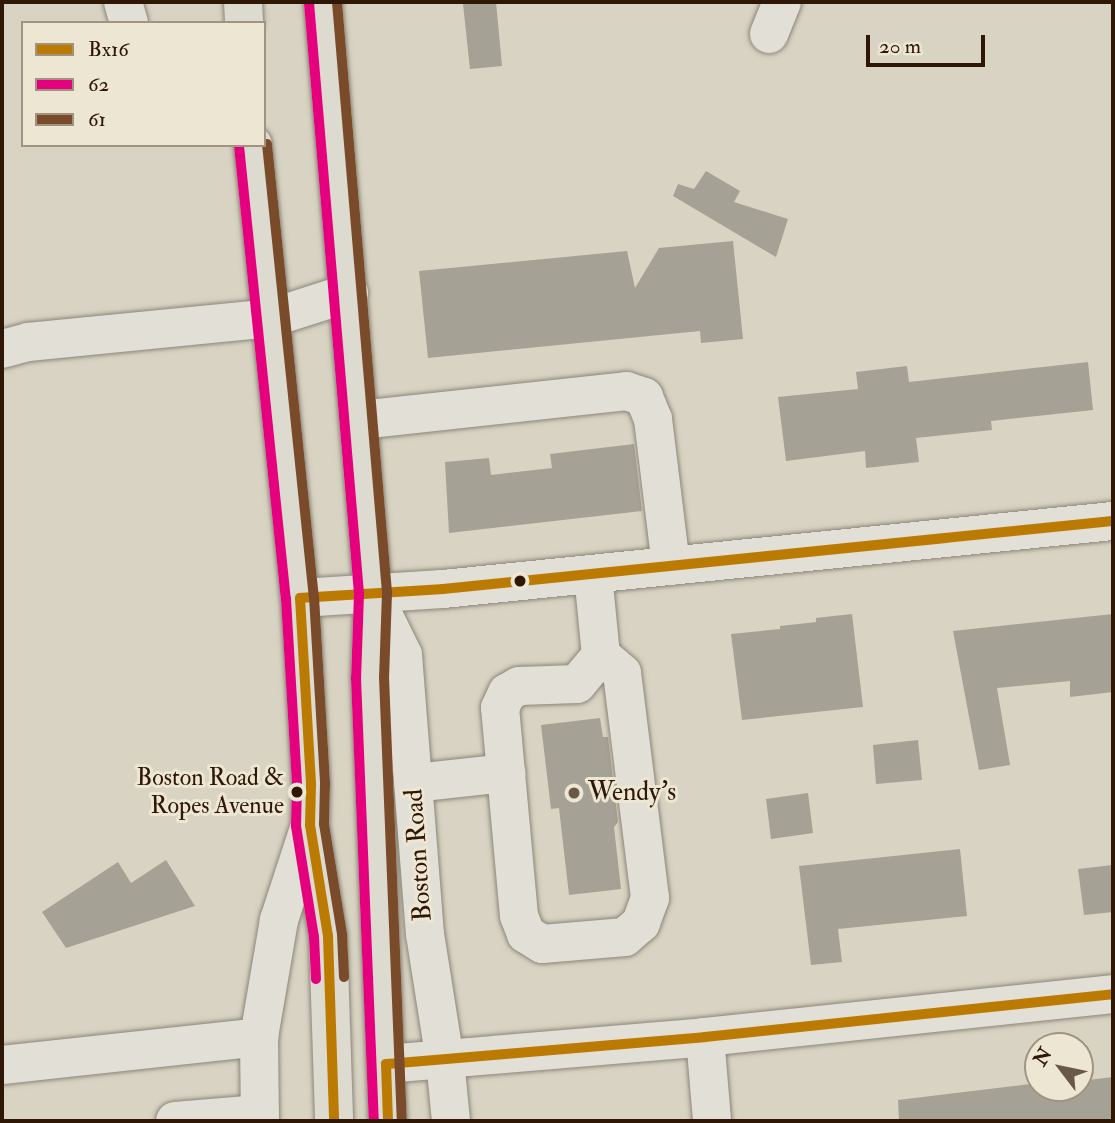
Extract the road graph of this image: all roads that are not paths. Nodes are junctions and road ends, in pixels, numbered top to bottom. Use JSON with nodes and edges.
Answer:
{"nodes":[{"id":1,"x":123,"y":2,"type":"edge"},
{"id":2,"x":243,"y":2,"type":"edge"},
{"id":3,"x":323,"y":2,"type":"edge"},
{"id":4,"x":129,"y":21,"type":"edge"},
{"id":5,"x":244,"y":21,"type":"edge"},
{"id":6,"x":253,"y":147,"type":"edge"},
{"id":7,"x":349,"y":293,"type":"junction"},
{"id":8,"x":271,"y":318,"type":"junction"},
{"id":9,"x":2,"y":349,"type":"edge"},
{"id":10,"x":360,"y":420,"type":"junction"},
{"id":11,"x":1113,"y":521,"type":"edge"},
{"id":12,"x":671,"y":566,"type":"junction"},
{"id":13,"x":593,"y":574,"type":"junction"},
{"id":14,"x":373,"y":594,"type":"junction"},
{"id":15,"x":300,"y":598,"type":"junction"},
{"id":16,"x":601,"y":655,"type":"junction"},
{"id":17,"x":506,"y":773,"type":"junction"},
{"id":18,"x":414,"y":783,"type":"junction"},
{"id":19,"x":310,"y":825,"type":"junction"},
{"id":20,"x":1113,"y":994,"type":"edge"},
{"id":21,"x":259,"y":1037,"type":"junction"},
{"id":22,"x":705,"y":1037,"type":"junction"},
{"id":23,"x":446,"y":1059,"type":"junction"},
{"id":24,"x":386,"y":1064,"type":"junction"},
{"id":25,"x":2,"y":1065,"type":"edge"},
{"id":26,"x":260,"y":1118,"type":"edge"},
{"id":27,"x":175,"y":1121,"type":"edge"},
{"id":28,"x":334,"y":1121,"type":"edge"},
{"id":29,"x":388,"y":1121,"type":"edge"},
{"id":30,"x":451,"y":1121,"type":"edge"},
{"id":31,"x":712,"y":1121,"type":"edge"}],
"edges":[{"from":1,"to":4,"type":"street"},
{"from":2,"to":5,"type":"main road"},
{"from":3,"to":7,"type":"main road","name":"Boston Road"},
{"from":6,"to":8,"type":"main road"},
{"from":7,"to":8,"type":"street"},
{"from":7,"to":10,"type":"main road","name":"Boston Road"},
{"from":8,"to":9,"type":"street"},
{"from":8,"to":15,"type":"main road"},
{"from":10,"to":12,"type":"street"},
{"from":10,"to":14,"type":"main road","name":"Boston Road"},
{"from":11,"to":12,"type":"street"},
{"from":12,"to":13,"type":"street"},
{"from":13,"to":14,"type":"street"},
{"from":13,"to":16,"type":"street"},
{"from":14,"to":15,"type":"street"},
{"from":14,"to":18,"type":"street","name":"Boston Road"},
{"from":14,"to":24,"type":"main road","name":"Boston Road"},
{"from":15,"to":19,"type":"main road"},
{"from":16,"to":17,"type":"street"},
{"from":16,"to":17,"type":"street"},
{"from":17,"to":18,"type":"street"},
{"from":18,"to":23,"type":"street","name":"Boston Road"},
{"from":19,"to":21,"type":"street"},
{"from":19,"to":28,"type":"main road"},
{"from":20,"to":22,"type":"street"},
{"from":21,"to":25,"type":"street"},
{"from":21,"to":26,"type":"street"},
{"from":22,"to":23,"type":"street"},
{"from":22,"to":31,"type":"street"},
{"from":23,"to":24,"type":"street"},
{"from":23,"to":30,"type":"street","name":"Boston Road"},
{"from":24,"to":29,"type":"main road","name":"Boston Road"},
{"from":26,"to":27,"type":"street"}]}
